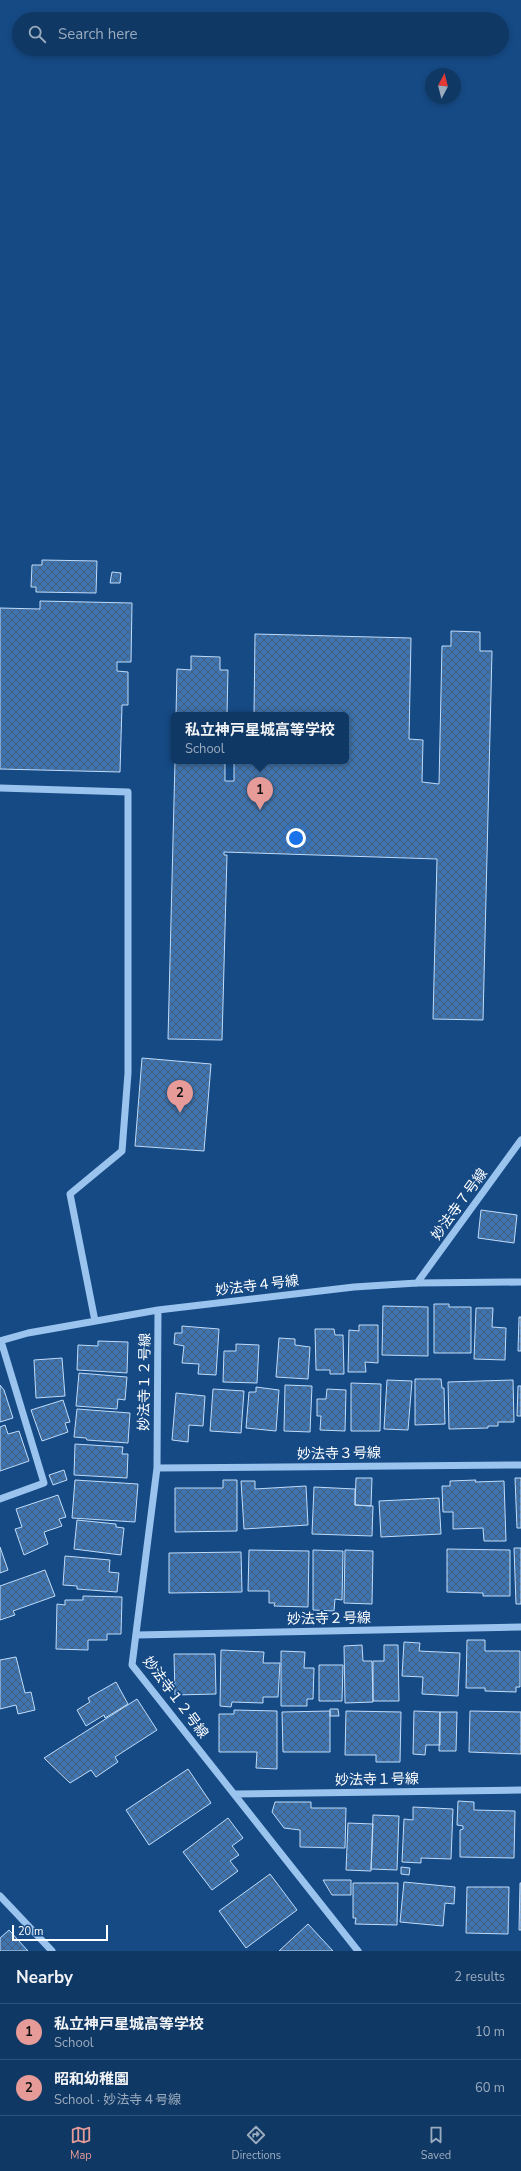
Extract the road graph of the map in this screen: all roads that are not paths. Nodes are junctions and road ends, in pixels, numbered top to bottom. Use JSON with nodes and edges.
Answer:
{"nodes":[{"id":1,"x":0,"y":788,"type":"edge"},
{"id":2,"x":521,"y":1140,"type":"edge"},
{"id":3,"x":521,"y":1282,"type":"edge"},
{"id":4,"x":417,"y":1283,"type":"junction"},
{"id":5,"x":158,"y":1310,"type":"junction"},
{"id":6,"x":94,"y":1321,"type":"junction"},
{"id":7,"x":1,"y":1341,"type":"edge"},
{"id":8,"x":521,"y":1464,"type":"edge"},
{"id":9,"x":156,"y":1468,"type":"junction"},
{"id":10,"x":0,"y":1499,"type":"edge"},
{"id":11,"x":521,"y":1626,"type":"edge"},
{"id":12,"x":137,"y":1635,"type":"junction"},
{"id":13,"x":521,"y":1790,"type":"edge"},
{"id":14,"x":234,"y":1794,"type":"junction"},
{"id":15,"x":0,"y":1896,"type":"edge"},
{"id":16,"x":52,"y":1951,"type":"edge"},
{"id":17,"x":358,"y":1951,"type":"edge"}],
"edges":[{"from":1,"to":6,"type":"street"},
{"from":2,"to":4,"type":"street","name":"妙法寺７号線"},
{"from":3,"to":4,"type":"street","name":"妙法寺４号線"},
{"from":4,"to":5,"type":"street","name":"妙法寺４号線"},
{"from":5,"to":6,"type":"street","name":"妙法寺４号線"},
{"from":5,"to":9,"type":"street","name":"妙法寺１２号線"},
{"from":6,"to":7,"type":"street","name":"妙法寺４号線"},
{"from":7,"to":10,"type":"street"},
{"from":8,"to":9,"type":"street","name":"妙法寺３号線"},
{"from":9,"to":12,"type":"street","name":"妙法寺１２号線"},
{"from":11,"to":12,"type":"street","name":"妙法寺２号線"},
{"from":12,"to":14,"type":"street","name":"妙法寺１２号線"},
{"from":13,"to":14,"type":"street","name":"妙法寺１号線"},
{"from":14,"to":17,"type":"street","name":"妙法寺１２号線"},
{"from":15,"to":16,"type":"street"}]}
